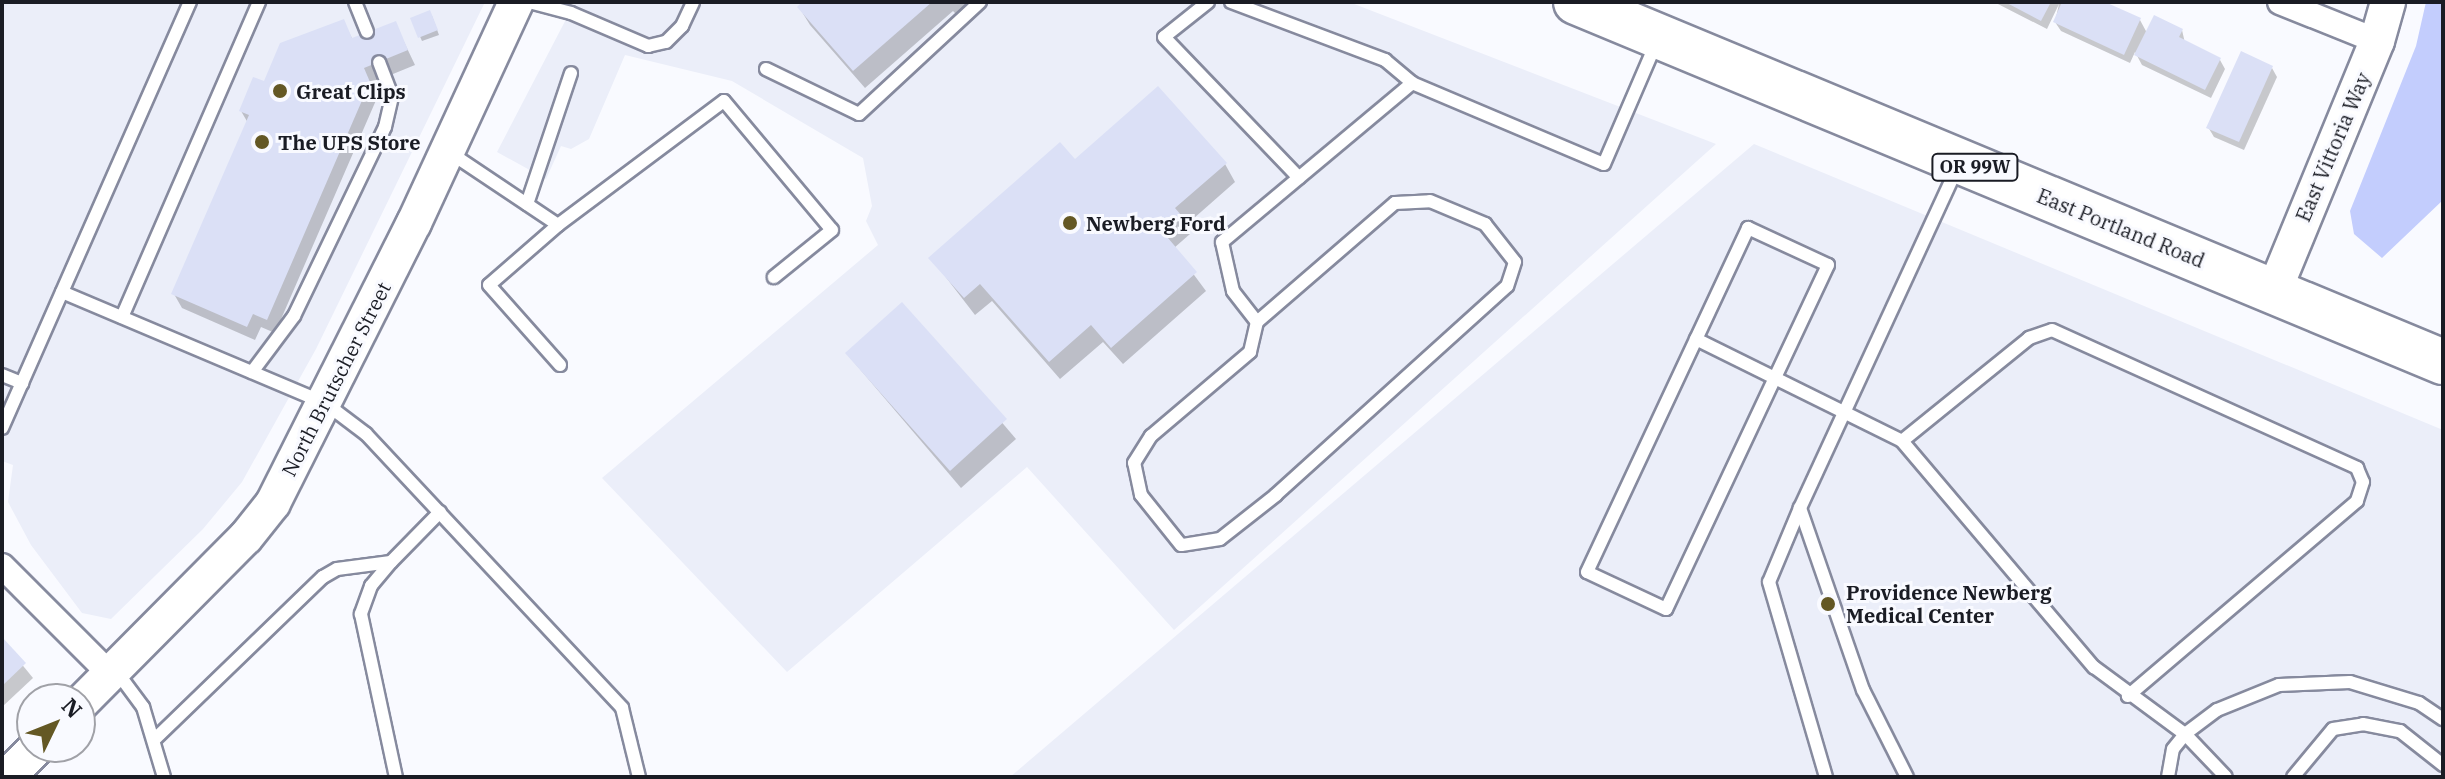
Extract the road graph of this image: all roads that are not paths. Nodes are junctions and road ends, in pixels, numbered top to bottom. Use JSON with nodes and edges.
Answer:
{"nodes":[{"id":1,"x":190,"y":2,"type":"edge"},
{"id":2,"x":259,"y":2,"type":"edge"},
{"id":3,"x":355,"y":2,"type":"edge"},
{"id":4,"x":516,"y":2,"type":"edge"},
{"id":5,"x":529,"y":2,"type":"edge"},
{"id":6,"x":693,"y":2,"type":"edge"},
{"id":7,"x":980,"y":2,"type":"edge"},
{"id":8,"x":1208,"y":2,"type":"edge"},
{"id":9,"x":1231,"y":2,"type":"edge"},
{"id":10,"x":1576,"y":2,"type":"edge"},
{"id":11,"x":2280,"y":2,"type":"edge"},
{"id":12,"x":2388,"y":2,"type":"edge"},
{"id":13,"x":367,"y":32,"type":"dead end"},
{"id":14,"x":1659,"y":36,"type":"junction"},
{"id":15,"x":2377,"y":41,"type":"junction"},
{"id":16,"x":379,"y":62,"type":"dead end"},
{"id":17,"x":766,"y":69,"type":"dead end"},
{"id":18,"x":571,"y":73,"type":"dead end"},
{"id":19,"x":1412,"y":83,"type":"junction"},
{"id":20,"x":446,"y":151,"type":"junction"},
{"id":21,"x":1960,"y":161,"type":"junction"},
{"id":22,"x":1299,"y":178,"type":"junction"},
{"id":23,"x":527,"y":204,"type":"junction"},
{"id":24,"x":558,"y":225,"type":"junction"},
{"id":25,"x":774,"y":277,"type":"dead end"},
{"id":26,"x":2274,"y":291,"type":"junction"},
{"id":27,"x":62,"y":292,"type":"junction"},
{"id":28,"x":122,"y":317,"type":"junction"},
{"id":29,"x":1257,"y":322,"type":"junction"},
{"id":30,"x":1696,"y":339,"type":"junction"},
{"id":31,"x":2443,"y":362,"type":"edge"},
{"id":32,"x":560,"y":365,"type":"dead end"},
{"id":33,"x":252,"y":372,"type":"junction"},
{"id":34,"x":2,"y":375,"type":"edge"},
{"id":35,"x":1776,"y":376,"type":"junction"},
{"id":36,"x":22,"y":383,"type":"junction"},
{"id":37,"x":325,"y":403,"type":"junction"},
{"id":38,"x":1846,"y":411,"type":"junction"},
{"id":39,"x":2,"y":428,"type":"edge"},
{"id":40,"x":1902,"y":441,"type":"junction"},
{"id":41,"x":1800,"y":508,"type":"junction"},
{"id":42,"x":440,"y":512,"type":"junction"},
{"id":43,"x":391,"y":562,"type":"junction"},
{"id":44,"x":2,"y":566,"type":"edge"},
{"id":45,"x":112,"y":672,"type":"junction"},
{"id":46,"x":96,"y":688,"type":"edge"},
{"id":47,"x":2128,"y":696,"type":"junction"},
{"id":48,"x":2443,"y":719,"type":"edge"},
{"id":49,"x":2185,"y":734,"type":"junction"},
{"id":50,"x":156,"y":738,"type":"junction"},
{"id":51,"x":2443,"y":765,"type":"edge"},
{"id":52,"x":164,"y":777,"type":"edge"},
{"id":53,"x":396,"y":777,"type":"edge"},
{"id":54,"x":639,"y":777,"type":"edge"},
{"id":55,"x":1826,"y":777,"type":"edge"},
{"id":56,"x":1907,"y":777,"type":"edge"},
{"id":57,"x":2168,"y":777,"type":"edge"},
{"id":58,"x":2226,"y":777,"type":"edge"},
{"id":59,"x":2293,"y":777,"type":"edge"}],
"edges":[{"from":1,"to":27,"type":"lane"},
{"from":2,"to":28,"type":"lane"},
{"from":3,"to":13,"type":"lane"},
{"from":4,"to":20,"type":"street","name":"North Brutscher Street"},
{"from":5,"to":6,"type":"lane"},
{"from":7,"to":17,"type":"lane"},
{"from":8,"to":22,"type":"lane"},
{"from":9,"to":19,"type":"lane"},
{"from":10,"to":14,"type":"highway","name":"East Portland Road","number":"OR 99W"},
{"from":11,"to":15,"type":"street"},
{"from":12,"to":15,"type":"street","name":"East Vittoria Way"},
{"from":14,"to":19,"type":"lane"},
{"from":14,"to":21,"type":"highway","name":"East Portland Road","number":"OR 99W"},
{"from":15,"to":26,"type":"street","name":"East Vittoria Way"},
{"from":16,"to":33,"type":"lane"},
{"from":18,"to":23,"type":"lane"},
{"from":19,"to":22,"type":"lane"},
{"from":20,"to":23,"type":"lane"},
{"from":20,"to":37,"type":"street","name":"North Brutscher Street"},
{"from":21,"to":26,"type":"highway","name":"East Portland Road","number":"OR 99W"},
{"from":21,"to":38,"type":"lane"},
{"from":22,"to":29,"type":"lane"},
{"from":23,"to":24,"type":"lane"},
{"from":24,"to":25,"type":"lane"},
{"from":24,"to":32,"type":"lane"},
{"from":26,"to":31,"type":"highway","name":"East Portland Road","number":"OR 99W"},
{"from":27,"to":28,"type":"lane"},
{"from":27,"to":36,"type":"lane"},
{"from":28,"to":33,"type":"lane"},
{"from":29,"to":29,"type":"lane"},
{"from":30,"to":35,"type":"lane"},
{"from":30,"to":35,"type":"lane"},
{"from":30,"to":35,"type":"lane"},
{"from":33,"to":37,"type":"lane"},
{"from":34,"to":36,"type":"lane"},
{"from":35,"to":38,"type":"lane"},
{"from":36,"to":39,"type":"lane"},
{"from":37,"to":42,"type":"lane"},
{"from":37,"to":45,"type":"street","name":"North Brutscher Street"},
{"from":38,"to":40,"type":"lane"},
{"from":38,"to":41,"type":"lane"},
{"from":40,"to":47,"type":"lane"},
{"from":40,"to":47,"type":"lane"},
{"from":41,"to":55,"type":"lane"},
{"from":41,"to":56,"type":"lane"},
{"from":42,"to":43,"type":"lane"},
{"from":42,"to":54,"type":"lane"},
{"from":43,"to":50,"type":"lane"},
{"from":43,"to":53,"type":"lane"},
{"from":44,"to":45,"type":"street"},
{"from":45,"to":46,"type":"street","name":"North Brutscher Street"},
{"from":45,"to":50,"type":"lane"},
{"from":47,"to":49,"type":"lane"},
{"from":48,"to":49,"type":"lane"},
{"from":49,"to":57,"type":"lane"},
{"from":49,"to":58,"type":"lane"},
{"from":50,"to":52,"type":"lane"},
{"from":51,"to":59,"type":"lane"}]}
